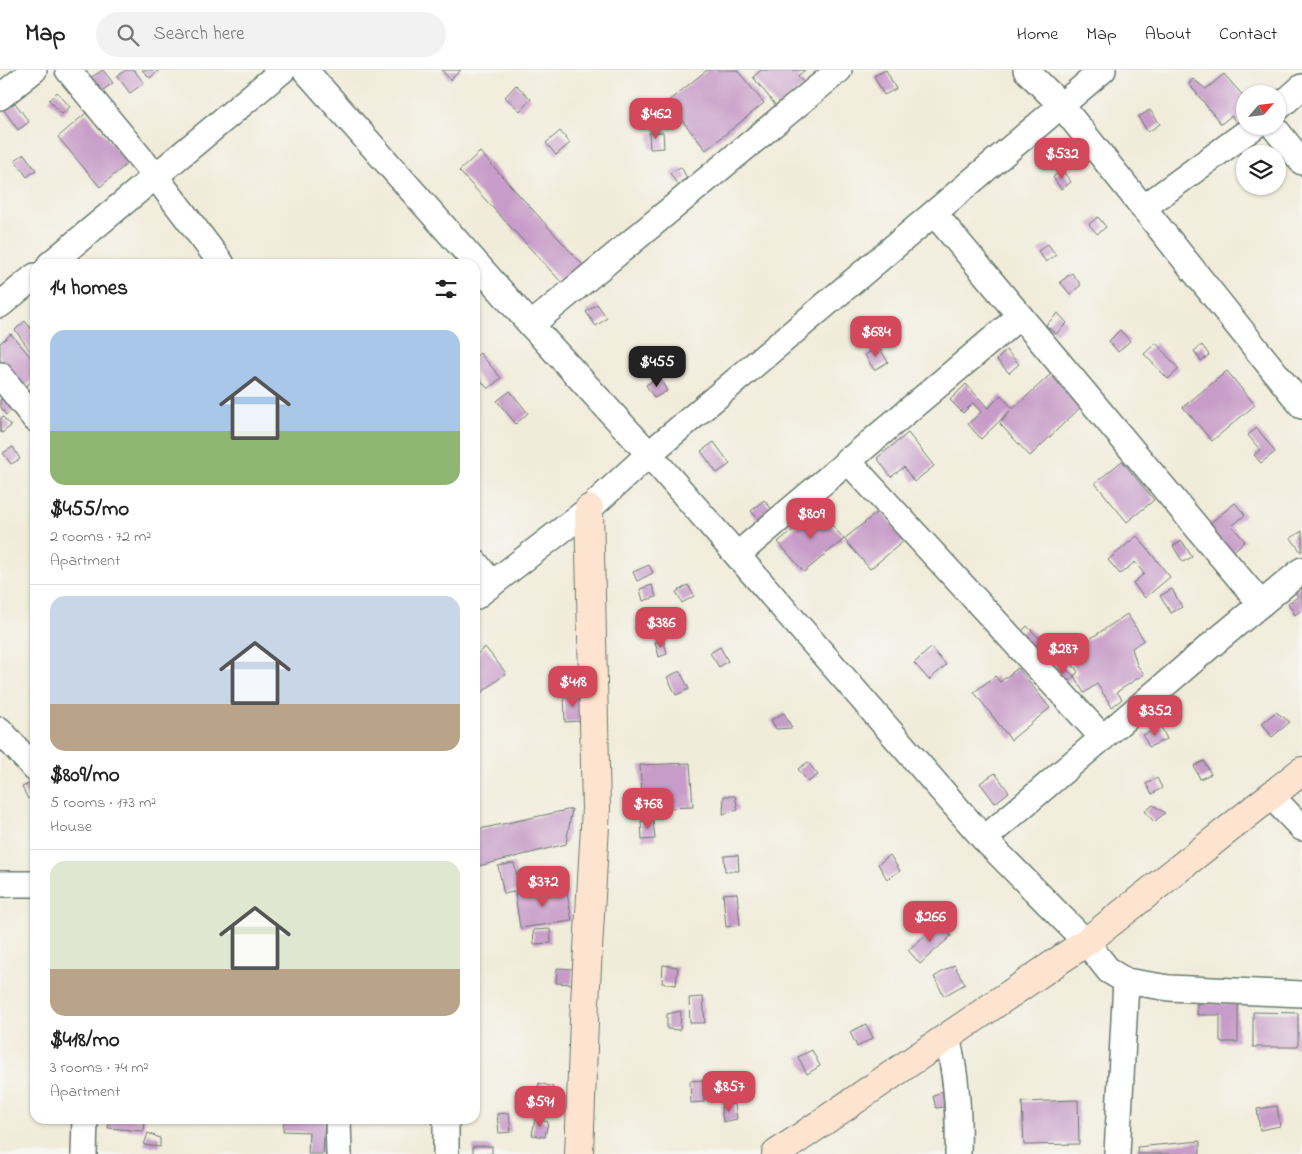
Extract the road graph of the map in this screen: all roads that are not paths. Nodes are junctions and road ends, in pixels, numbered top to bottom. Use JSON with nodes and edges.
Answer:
{"nodes":[{"id":1,"x":34,"y":70,"type":"edge"},
{"id":2,"x":68,"y":70,"type":"edge"},
{"id":3,"x":283,"y":70,"type":"edge"},
{"id":4,"x":305,"y":70,"type":"edge"},
{"id":5,"x":839,"y":70,"type":"edge"},
{"id":6,"x":1026,"y":70,"type":"edge"},
{"id":7,"x":1103,"y":70,"type":"edge"},
{"id":8,"x":1302,"y":87,"type":"edge"},
{"id":9,"x":0,"y":97,"type":"edge"},
{"id":10,"x":1286,"y":101,"type":"edge"},
{"id":11,"x":1061,"y":105,"type":"junction"},
{"id":12,"x":1243,"y":135,"type":"edge"},
{"id":13,"x":1280,"y":135,"type":"edge"},
{"id":14,"x":1302,"y":162,"type":"edge"},
{"id":15,"x":156,"y":177,"type":"junction"},
{"id":16,"x":1143,"y":208,"type":"junction"},
{"id":17,"x":934,"y":213,"type":"junction"},
{"id":18,"x":56,"y":259,"type":"edge"},
{"id":19,"x":218,"y":259,"type":"edge"},
{"id":20,"x":473,"y":259,"type":"edge"},
{"id":21,"x":480,"y":267,"type":"edge"},
{"id":22,"x":30,"y":280,"type":"edge"},
{"id":23,"x":0,"y":305,"type":"edge"},
{"id":24,"x":1020,"y":316,"type":"junction"},
{"id":25,"x":531,"y":325,"type":"junction"},
{"id":26,"x":0,"y":376,"type":"edge"},
{"id":27,"x":1302,"y":406,"type":"edge"},
{"id":28,"x":30,"y":413,"type":"edge"},
{"id":29,"x":649,"y":454,"type":"junction"},
{"id":30,"x":847,"y":460,"type":"junction"},
{"id":31,"x":589,"y":509,"type":"junction"},
{"id":32,"x":737,"y":555,"type":"junction"},
{"id":33,"x":1302,"y":570,"type":"edge"},
{"id":34,"x":480,"y":578,"type":"edge"},
{"id":35,"x":484,"y":590,"type":"edge"},
{"id":36,"x":1261,"y":604,"type":"junction"},
{"id":37,"x":0,"y":730,"type":"edge"},
{"id":38,"x":1103,"y":738,"type":"junction"},
{"id":39,"x":30,"y":763,"type":"edge"},
{"id":40,"x":1302,"y":771,"type":"edge"},
{"id":41,"x":1271,"y":796,"type":"junction"},
{"id":42,"x":1302,"y":828,"type":"edge"},
{"id":43,"x":984,"y":839,"type":"junction"},
{"id":44,"x":0,"y":884,"type":"edge"},
{"id":45,"x":30,"y":884,"type":"edge"},
{"id":46,"x":1086,"y":942,"type":"junction"},
{"id":47,"x":1126,"y":981,"type":"junction"},
{"id":48,"x":1302,"y":994,"type":"edge"},
{"id":49,"x":947,"y":1037,"type":"junction"},
{"id":50,"x":85,"y":1124,"type":"edge"},
{"id":51,"x":338,"y":1124,"type":"edge"},
{"id":52,"x":446,"y":1124,"type":"edge"},
{"id":53,"x":84,"y":1154,"type":"edge"},
{"id":54,"x":339,"y":1154,"type":"edge"},
{"id":55,"x":446,"y":1154,"type":"edge"},
{"id":56,"x":579,"y":1154,"type":"edge"},
{"id":57,"x":776,"y":1154,"type":"edge"},
{"id":58,"x":958,"y":1154,"type":"edge"},
{"id":59,"x":1117,"y":1154,"type":"edge"}],
"edges":[{"from":1,"to":9,"type":"street"},
{"from":2,"to":15,"type":"street"},
{"from":3,"to":15,"type":"street"},
{"from":4,"to":20,"type":"street"},
{"from":5,"to":25,"type":"street"},
{"from":6,"to":11,"type":"street"},
{"from":7,"to":11,"type":"street"},
{"from":8,"to":10,"type":"street"},
{"from":11,"to":16,"type":"street"},
{"from":11,"to":17,"type":"street"},
{"from":12,"to":16,"type":"street"},
{"from":13,"to":14,"type":"street"},
{"from":15,"to":18,"type":"street"},
{"from":15,"to":19,"type":"street"},
{"from":16,"to":27,"type":"street"},
{"from":17,"to":24,"type":"street"},
{"from":17,"to":29,"type":"street"},
{"from":21,"to":25,"type":"street"},
{"from":22,"to":23,"type":"street"},
{"from":24,"to":30,"type":"street"},
{"from":24,"to":36,"type":"street"},
{"from":25,"to":29,"type":"street"},
{"from":26,"to":28,"type":"street"},
{"from":29,"to":31,"type":"street"},
{"from":29,"to":32,"type":"street"},
{"from":30,"to":32,"type":"street"},
{"from":30,"to":38,"type":"street"},
{"from":31,"to":35,"type":"street"},
{"from":31,"to":56,"type":"street"},
{"from":32,"to":43,"type":"street"},
{"from":33,"to":36,"type":"street"},
{"from":34,"to":35,"type":"street"},
{"from":36,"to":38,"type":"street"},
{"from":37,"to":39,"type":"street"},
{"from":38,"to":43,"type":"street"},
{"from":40,"to":41,"type":"street"},
{"from":41,"to":42,"type":"street"},
{"from":41,"to":46,"type":"street"},
{"from":43,"to":46,"type":"street"},
{"from":44,"to":45,"type":"street"},
{"from":46,"to":47,"type":"street"},
{"from":46,"to":49,"type":"street"},
{"from":47,"to":48,"type":"street"},
{"from":47,"to":59,"type":"street"},
{"from":49,"to":57,"type":"street"},
{"from":49,"to":58,"type":"street"},
{"from":50,"to":53,"type":"street"},
{"from":51,"to":54,"type":"street"},
{"from":52,"to":55,"type":"street"}]}
